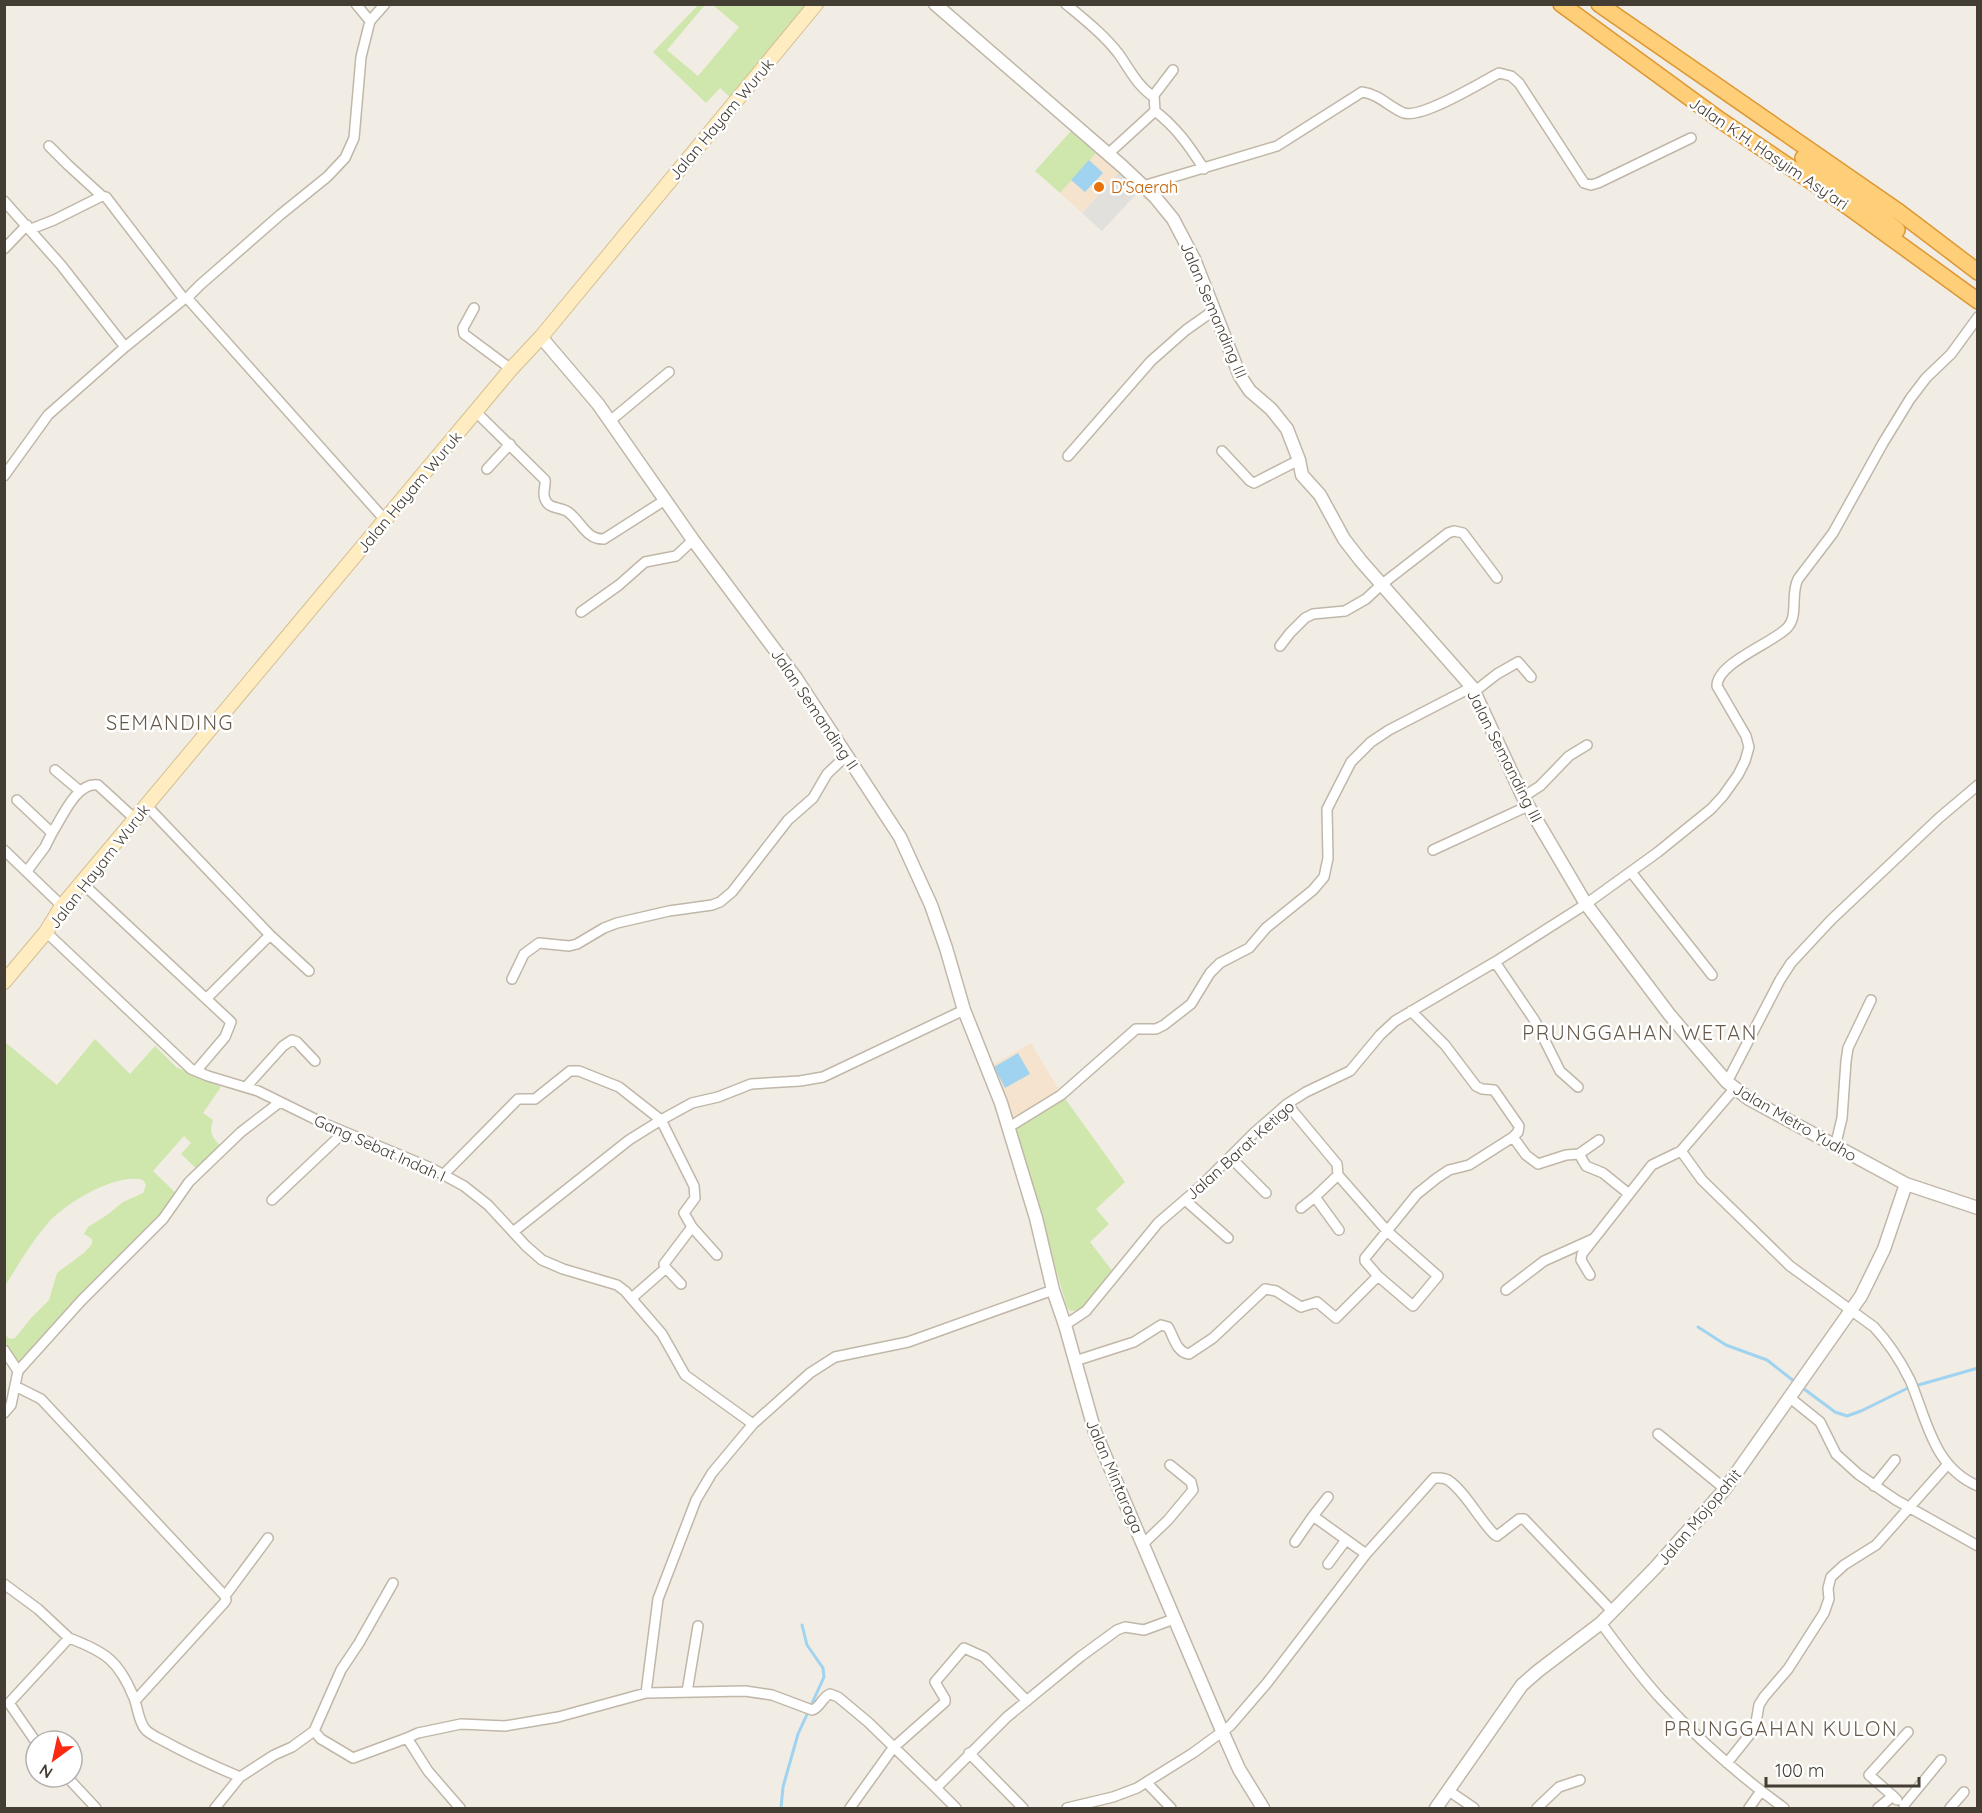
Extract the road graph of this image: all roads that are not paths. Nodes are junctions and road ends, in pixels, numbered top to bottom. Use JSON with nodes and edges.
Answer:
{"nodes":[{"id":1,"x":356,"y":4,"type":"edge"},
{"id":2,"x":385,"y":4,"type":"edge"},
{"id":3,"x":816,"y":4,"type":"edge"},
{"id":4,"x":935,"y":4,"type":"edge"},
{"id":5,"x":1066,"y":4,"type":"edge"},
{"id":6,"x":1561,"y":4,"type":"edge"},
{"id":7,"x":1599,"y":4,"type":"edge"},
{"id":8,"x":370,"y":21,"type":"junction"},
{"id":9,"x":1173,"y":70,"type":"dead end"},
{"id":10,"x":1154,"y":97,"type":"junction"},
{"id":11,"x":1752,"y":110,"type":"junction"},
{"id":12,"x":1155,"y":111,"type":"junction"},
{"id":13,"x":1691,"y":138,"type":"dead end"},
{"id":14,"x":49,"y":146,"type":"dead end"},
{"id":15,"x":1108,"y":154,"type":"junction"},
{"id":16,"x":1204,"y":169,"type":"junction"},
{"id":17,"x":1143,"y":186,"type":"junction"},
{"id":18,"x":102,"y":196,"type":"junction"},
{"id":19,"x":1836,"y":198,"type":"junction"},
{"id":20,"x":1882,"y":200,"type":"junction"},
{"id":21,"x":4,"y":201,"type":"edge"},
{"id":22,"x":29,"y":227,"type":"junction"},
{"id":23,"x":4,"y":249,"type":"edge"},
{"id":24,"x":1975,"y":264,"type":"edge"},
{"id":25,"x":1950,"y":280,"type":"junction"},
{"id":26,"x":186,"y":299,"type":"junction"},
{"id":27,"x":1977,"y":301,"type":"edge"},
{"id":28,"x":474,"y":308,"type":"dead end"},
{"id":29,"x":1213,"y":311,"type":"junction"},
{"id":30,"x":1977,"y":317,"type":"edge"},
{"id":31,"x":541,"y":337,"type":"junction"},
{"id":32,"x":125,"y":347,"type":"junction"},
{"id":33,"x":511,"y":369,"type":"junction"},
{"id":34,"x":669,"y":372,"type":"dead end"},
{"id":35,"x":476,"y":412,"type":"junction"},
{"id":36,"x":610,"y":421,"type":"junction"},
{"id":37,"x":510,"y":444,"type":"junction"},
{"id":38,"x":1222,"y":451,"type":"dead end"},
{"id":39,"x":1068,"y":456,"type":"dead end"},
{"id":40,"x":1299,"y":460,"type":"junction"},
{"id":41,"x":487,"y":469,"type":"dead end"},
{"id":42,"x":4,"y":476,"type":"edge"},
{"id":43,"x":665,"y":500,"type":"junction"},
{"id":44,"x":386,"y":521,"type":"junction"},
{"id":45,"x":693,"y":540,"type":"junction"},
{"id":46,"x":1497,"y":578,"type":"dead end"},
{"id":47,"x":1382,"y":585,"type":"junction"},
{"id":48,"x":581,"y":612,"type":"dead end"},
{"id":49,"x":1280,"y":646,"type":"dead end"},
{"id":50,"x":1531,"y":677,"type":"dead end"},
{"id":51,"x":1473,"y":689,"type":"junction"},
{"id":52,"x":1587,"y":745,"type":"dead end"},
{"id":53,"x":847,"y":755,"type":"junction"},
{"id":54,"x":55,"y":770,"type":"dead end"},
{"id":55,"x":1977,"y":785,"type":"edge"},
{"id":56,"x":80,"y":791,"type":"junction"},
{"id":57,"x":18,"y":800,"type":"dead end"},
{"id":58,"x":1525,"y":801,"type":"junction"},
{"id":59,"x":146,"y":805,"type":"junction"},
{"id":60,"x":135,"y":819,"type":"junction"},
{"id":61,"x":52,"y":833,"type":"junction"},
{"id":62,"x":4,"y":850,"type":"edge"},
{"id":63,"x":1433,"y":850,"type":"dead end"},
{"id":64,"x":27,"y":871,"type":"junction"},
{"id":65,"x":1631,"y":872,"type":"junction"},
{"id":66,"x":82,"y":883,"type":"junction"},
{"id":67,"x":1586,"y":904,"type":"junction"},
{"id":68,"x":62,"y":906,"type":"junction"},
{"id":69,"x":46,"y":932,"type":"junction"},
{"id":70,"x":270,"y":935,"type":"junction"},
{"id":71,"x":1495,"y":962,"type":"junction"},
{"id":72,"x":309,"y":971,"type":"dead end"},
{"id":73,"x":1712,"y":975,"type":"dead end"},
{"id":74,"x":512,"y":979,"type":"dead end"},
{"id":75,"x":4,"y":982,"type":"edge"},
{"id":76,"x":207,"y":999,"type":"junction"},
{"id":77,"x":1871,"y":1000,"type":"dead end"},
{"id":78,"x":964,"y":1010,"type":"junction"},
{"id":79,"x":1411,"y":1011,"type":"junction"},
{"id":80,"x":315,"y":1061,"type":"dead end"},
{"id":81,"x":196,"y":1071,"type":"junction"},
{"id":82,"x":1731,"y":1085,"type":"junction"},
{"id":83,"x":246,"y":1087,"type":"junction"},
{"id":84,"x":1578,"y":1087,"type":"dead end"},
{"id":85,"x":280,"y":1102,"type":"junction"},
{"id":86,"x":1287,"y":1104,"type":"junction"},
{"id":87,"x":661,"y":1120,"type":"junction"},
{"id":88,"x":1009,"y":1127,"type":"junction"},
{"id":89,"x":344,"y":1132,"type":"junction"},
{"id":90,"x":1514,"y":1137,"type":"junction"},
{"id":91,"x":1599,"y":1140,"type":"dead end"},
{"id":92,"x":1835,"y":1146,"type":"junction"},
{"id":93,"x":1681,"y":1151,"type":"junction"},
{"id":94,"x":1579,"y":1154,"type":"junction"},
{"id":95,"x":1230,"y":1157,"type":"junction"},
{"id":96,"x":443,"y":1175,"type":"junction"},
{"id":97,"x":1338,"y":1175,"type":"junction"},
{"id":98,"x":1906,"y":1184,"type":"junction"},
{"id":99,"x":1266,"y":1193,"type":"dead end"},
{"id":100,"x":1629,"y":1194,"type":"junction"},
{"id":101,"x":1315,"y":1197,"type":"junction"},
{"id":102,"x":272,"y":1200,"type":"dead end"},
{"id":103,"x":1185,"y":1200,"type":"junction"},
{"id":104,"x":1300,"y":1208,"type":"dead end"},
{"id":105,"x":1977,"y":1208,"type":"edge"},
{"id":106,"x":692,"y":1227,"type":"junction"},
{"id":107,"x":1339,"y":1230,"type":"dead end"},
{"id":108,"x":513,"y":1232,"type":"junction"},
{"id":109,"x":1388,"y":1232,"type":"junction"},
{"id":110,"x":1228,"y":1238,"type":"dead end"},
{"id":111,"x":1595,"y":1238,"type":"junction"},
{"id":112,"x":717,"y":1255,"type":"dead end"},
{"id":113,"x":666,"y":1268,"type":"junction"},
{"id":114,"x":1590,"y":1275,"type":"dead end"},
{"id":115,"x":1378,"y":1276,"type":"junction"},
{"id":116,"x":681,"y":1284,"type":"dead end"},
{"id":117,"x":1053,"y":1290,"type":"junction"},
{"id":118,"x":1506,"y":1290,"type":"dead end"},
{"id":119,"x":633,"y":1297,"type":"junction"},
{"id":120,"x":1852,"y":1310,"type":"junction"},
{"id":121,"x":1065,"y":1325,"type":"junction"},
{"id":122,"x":4,"y":1350,"type":"edge"},
{"id":123,"x":1074,"y":1361,"type":"junction"},
{"id":124,"x":18,"y":1371,"type":"junction"},
{"id":125,"x":15,"y":1386,"type":"junction"},
{"id":126,"x":1789,"y":1397,"type":"junction"},
{"id":127,"x":4,"y":1413,"type":"edge"},
{"id":128,"x":753,"y":1424,"type":"junction"},
{"id":129,"x":1658,"y":1434,"type":"dead end"},
{"id":130,"x":1895,"y":1460,"type":"dead end"},
{"id":131,"x":1948,"y":1464,"type":"junction"},
{"id":132,"x":1170,"y":1465,"type":"dead end"},
{"id":133,"x":1874,"y":1486,"type":"junction"},
{"id":134,"x":1977,"y":1486,"type":"edge"},
{"id":135,"x":1725,"y":1489,"type":"junction"},
{"id":136,"x":1328,"y":1497,"type":"dead end"},
{"id":137,"x":1909,"y":1508,"type":"junction"},
{"id":138,"x":1313,"y":1516,"type":"junction"},
{"id":139,"x":268,"y":1538,"type":"dead end"},
{"id":140,"x":1346,"y":1540,"type":"junction"},
{"id":141,"x":1295,"y":1542,"type":"dead end"},
{"id":142,"x":1143,"y":1544,"type":"junction"},
{"id":143,"x":1977,"y":1546,"type":"edge"},
{"id":144,"x":1366,"y":1554,"type":"junction"},
{"id":145,"x":1328,"y":1564,"type":"dead end"},
{"id":146,"x":4,"y":1584,"type":"edge"},
{"id":147,"x":393,"y":1584,"type":"dead end"},
{"id":148,"x":225,"y":1596,"type":"junction"},
{"id":149,"x":1612,"y":1611,"type":"junction"},
{"id":150,"x":1174,"y":1619,"type":"junction"},
{"id":151,"x":1601,"y":1623,"type":"junction"},
{"id":152,"x":698,"y":1626,"type":"dead end"},
{"id":153,"x":69,"y":1638,"type":"junction"},
{"id":154,"x":687,"y":1692,"type":"junction"},
{"id":155,"x":646,"y":1693,"type":"junction"},
{"id":156,"x":135,"y":1701,"type":"junction"},
{"id":157,"x":1027,"y":1701,"type":"junction"},
{"id":158,"x":7,"y":1705,"type":"edge"},
{"id":159,"x":26,"y":1729,"type":"edge"},
{"id":160,"x":314,"y":1731,"type":"junction"},
{"id":161,"x":1908,"y":1732,"type":"dead end"},
{"id":162,"x":1222,"y":1733,"type":"junction"},
{"id":163,"x":407,"y":1738,"type":"junction"},
{"id":164,"x":893,"y":1748,"type":"junction"},
{"id":165,"x":969,"y":1753,"type":"junction"},
{"id":166,"x":1941,"y":1760,"type":"dead end"},
{"id":167,"x":1727,"y":1763,"type":"junction"},
{"id":168,"x":240,"y":1777,"type":"junction"},
{"id":169,"x":1580,"y":1780,"type":"dead end"},
{"id":170,"x":1147,"y":1783,"type":"junction"},
{"id":171,"x":936,"y":1788,"type":"junction"},
{"id":172,"x":78,"y":1789,"type":"edge"},
{"id":173,"x":1449,"y":1791,"type":"junction"},
{"id":174,"x":1761,"y":1791,"type":"junction"},
{"id":175,"x":1964,"y":1792,"type":"dead end"},
{"id":176,"x":1893,"y":1796,"type":"junction"},
{"id":177,"x":1781,"y":1806,"type":"edge"},
{"id":178,"x":1906,"y":1807,"type":"edge"},
{"id":179,"x":96,"y":1809,"type":"edge"},
{"id":180,"x":215,"y":1809,"type":"edge"},
{"id":181,"x":460,"y":1809,"type":"edge"},
{"id":182,"x":850,"y":1809,"type":"edge"},
{"id":183,"x":956,"y":1809,"type":"edge"},
{"id":184,"x":1023,"y":1809,"type":"edge"},
{"id":185,"x":1067,"y":1809,"type":"edge"},
{"id":186,"x":1171,"y":1809,"type":"edge"},
{"id":187,"x":1263,"y":1809,"type":"edge"},
{"id":188,"x":1436,"y":1809,"type":"edge"},
{"id":189,"x":1474,"y":1809,"type":"edge"},
{"id":190,"x":1537,"y":1809,"type":"edge"},
{"id":191,"x":1749,"y":1809,"type":"edge"},
{"id":192,"x":1878,"y":1809,"type":"edge"},
{"id":193,"x":1950,"y":1809,"type":"edge"}],
"edges":[{"from":1,"to":8,"type":"street"},
{"from":2,"to":8,"type":"street"},
{"from":3,"to":31,"type":"main road","name":"Jalan Hayam Wuruk"},
{"from":4,"to":15,"type":"street","name":"Jalan Semanding III"},
{"from":5,"to":10,"type":"street"},
{"from":6,"to":19,"type":"highway","name":"Jalan K.H. Hasyim Asy'ari"},
{"from":7,"to":11,"type":"highway","name":"Jalan K.H. Hasyim Asy'ari"},
{"from":8,"to":26,"type":"street"},
{"from":9,"to":10,"type":"street"},
{"from":10,"to":12,"type":"street"},
{"from":11,"to":19,"type":"highway"},
{"from":11,"to":20,"type":"highway","name":"Jalan K.H. Hasyim Asy'ari"},
{"from":12,"to":15,"type":"street"},
{"from":12,"to":16,"type":"street"},
{"from":13,"to":16,"type":"street"},
{"from":14,"to":18,"type":"street"},
{"from":15,"to":17,"type":"street","name":"Jalan Semanding III"},
{"from":16,"to":17,"type":"street"},
{"from":17,"to":29,"type":"street","name":"Jalan Semanding III"},
{"from":18,"to":22,"type":"street"},
{"from":18,"to":26,"type":"street"},
{"from":19,"to":25,"type":"highway","name":"Jalan K.H. Hasyim Asy'ari"},
{"from":20,"to":24,"type":"highway","name":"Jalan K.H. Hasyim Asy'ari"},
{"from":20,"to":25,"type":"highway"},
{"from":21,"to":22,"type":"street"},
{"from":22,"to":23,"type":"street"},
{"from":22,"to":32,"type":"street"},
{"from":25,"to":27,"type":"highway","name":"Jalan K.H. Hasyim Asy'ari"},
{"from":26,"to":32,"type":"street"},
{"from":26,"to":44,"type":"street"},
{"from":28,"to":33,"type":"street"},
{"from":29,"to":39,"type":"street"},
{"from":29,"to":40,"type":"street","name":"Jalan Semanding III"},
{"from":30,"to":65,"type":"street","name":"Jalan Barat Ketigo"},
{"from":31,"to":33,"type":"main road","name":"Jalan Hayam Wuruk"},
{"from":31,"to":36,"type":"street","name":"Jalan Semanding II"},
{"from":32,"to":42,"type":"street"},
{"from":33,"to":35,"type":"main road","name":"Jalan Hayam Wuruk"},
{"from":34,"to":36,"type":"street"},
{"from":35,"to":37,"type":"street"},
{"from":35,"to":44,"type":"main road","name":"Jalan Hayam Wuruk"},
{"from":36,"to":43,"type":"street","name":"Jalan Semanding II"},
{"from":37,"to":41,"type":"street"},
{"from":37,"to":43,"type":"street"},
{"from":38,"to":40,"type":"street"},
{"from":40,"to":47,"type":"street","name":"Jalan Semanding III"},
{"from":43,"to":45,"type":"street","name":"Jalan Semanding II"},
{"from":44,"to":59,"type":"main road","name":"Jalan Hayam Wuruk"},
{"from":45,"to":48,"type":"street"},
{"from":45,"to":53,"type":"street","name":"Jalan Semanding II"},
{"from":46,"to":47,"type":"street"},
{"from":47,"to":49,"type":"street"},
{"from":47,"to":51,"type":"street","name":"Jalan Semanding III"},
{"from":50,"to":51,"type":"street"},
{"from":51,"to":58,"type":"street","name":"Jalan Semanding III"},
{"from":51,"to":88,"type":"street"},
{"from":52,"to":58,"type":"street"},
{"from":53,"to":74,"type":"street"},
{"from":53,"to":78,"type":"street","name":"Jalan Semanding II"},
{"from":54,"to":56,"type":"street"},
{"from":55,"to":82,"type":"street"},
{"from":56,"to":60,"type":"street"},
{"from":56,"to":61,"type":"street"},
{"from":57,"to":61,"type":"street"},
{"from":58,"to":63,"type":"street"},
{"from":58,"to":67,"type":"street","name":"Jalan Semanding III"},
{"from":59,"to":60,"type":"main road","name":"Jalan Hayam Wuruk"},
{"from":59,"to":70,"type":"street"},
{"from":60,"to":66,"type":"main road","name":"Jalan Hayam Wuruk"},
{"from":61,"to":64,"type":"street"},
{"from":62,"to":64,"type":"street"},
{"from":64,"to":68,"type":"street"},
{"from":65,"to":67,"type":"street","name":"Jalan Barat Ketigo"},
{"from":65,"to":73,"type":"street"},
{"from":66,"to":68,"type":"main road","name":"Jalan Hayam Wuruk"},
{"from":66,"to":76,"type":"street"},
{"from":67,"to":71,"type":"street","name":"Jalan Barat Ketigo"},
{"from":67,"to":82,"type":"street","name":"Jalan Metro Yudho"},
{"from":68,"to":69,"type":"main road","name":"Jalan Hayam Wuruk"},
{"from":69,"to":75,"type":"main road","name":"Jalan Hayam Wuruk"},
{"from":69,"to":81,"type":"street","name":"Gang Sebat Indah I"},
{"from":70,"to":72,"type":"street"},
{"from":70,"to":76,"type":"street"},
{"from":71,"to":79,"type":"street","name":"Jalan Barat Ketigo"},
{"from":71,"to":84,"type":"street"},
{"from":76,"to":81,"type":"street"},
{"from":77,"to":92,"type":"street"},
{"from":78,"to":87,"type":"street"},
{"from":78,"to":88,"type":"street","name":"Jalan Semanding II"},
{"from":79,"to":86,"type":"street","name":"Jalan Barat Ketigo"},
{"from":79,"to":90,"type":"street"},
{"from":80,"to":83,"type":"street"},
{"from":81,"to":83,"type":"street","name":"Gang Sebat Indah I"},
{"from":82,"to":92,"type":"street","name":"Jalan Metro Yudho"},
{"from":82,"to":93,"type":"street"},
{"from":83,"to":85,"type":"street","name":"Gang Sebat Indah I"},
{"from":85,"to":89,"type":"street","name":"Gang Sebat Indah I"},
{"from":85,"to":124,"type":"street"},
{"from":86,"to":95,"type":"street","name":"Jalan Barat Ketigo"},
{"from":86,"to":97,"type":"street"},
{"from":87,"to":96,"type":"street"},
{"from":87,"to":106,"type":"street"},
{"from":87,"to":108,"type":"street"},
{"from":88,"to":117,"type":"street","name":"Jalan Mintaraga"},
{"from":89,"to":96,"type":"street","name":"Gang Sebat Indah I"},
{"from":89,"to":102,"type":"street"},
{"from":90,"to":94,"type":"street"},
{"from":90,"to":109,"type":"street"},
{"from":91,"to":94,"type":"street"},
{"from":92,"to":98,"type":"street","name":"Jalan Metro Yudho"},
{"from":93,"to":100,"type":"street"},
{"from":93,"to":120,"type":"street"},
{"from":94,"to":100,"type":"street"},
{"from":95,"to":99,"type":"street"},
{"from":95,"to":103,"type":"street","name":"Jalan Barat Ketigo"},
{"from":96,"to":108,"type":"street","name":"Gang Sebat Indah I"},
{"from":97,"to":101,"type":"street"},
{"from":97,"to":109,"type":"street"},
{"from":98,"to":105,"type":"street","name":"Jalan Metro Yudho"},
{"from":98,"to":120,"type":"street","name":"Jalan Mojopahit"},
{"from":100,"to":111,"type":"street"},
{"from":101,"to":104,"type":"street"},
{"from":101,"to":107,"type":"street"},
{"from":103,"to":110,"type":"street"},
{"from":103,"to":121,"type":"street","name":"Jalan Barat Ketigo"},
{"from":106,"to":112,"type":"street"},
{"from":106,"to":113,"type":"street"},
{"from":108,"to":119,"type":"street","name":"Gang Sebat Indah I"},
{"from":109,"to":115,"type":"street"},
{"from":109,"to":115,"type":"street"},
{"from":111,"to":114,"type":"street"},
{"from":111,"to":118,"type":"street"},
{"from":113,"to":116,"type":"street"},
{"from":113,"to":119,"type":"street"},
{"from":115,"to":123,"type":"street"},
{"from":117,"to":121,"type":"street","name":"Jalan Mintaraga"},
{"from":117,"to":128,"type":"street"},
{"from":119,"to":128,"type":"street","name":"Gang Sebat Indah I"},
{"from":120,"to":126,"type":"street","name":"Jalan Mojopahit"},
{"from":120,"to":131,"type":"street"},
{"from":121,"to":123,"type":"street","name":"Jalan Mintaraga"},
{"from":122,"to":124,"type":"street"},
{"from":123,"to":142,"type":"street","name":"Jalan Mintaraga"},
{"from":124,"to":125,"type":"street"},
{"from":125,"to":127,"type":"street"},
{"from":125,"to":148,"type":"street"},
{"from":126,"to":133,"type":"street"},
{"from":126,"to":135,"type":"street","name":"Jalan Mojopahit"},
{"from":128,"to":155,"type":"street"},
{"from":129,"to":135,"type":"street"},
{"from":130,"to":133,"type":"street"},
{"from":131,"to":134,"type":"street"},
{"from":131,"to":137,"type":"street"},
{"from":132,"to":142,"type":"street"},
{"from":133,"to":137,"type":"street"},
{"from":135,"to":149,"type":"street","name":"Jalan Mojopahit"},
{"from":136,"to":138,"type":"street"},
{"from":137,"to":143,"type":"street"},
{"from":137,"to":167,"type":"street"},
{"from":138,"to":140,"type":"street"},
{"from":138,"to":141,"type":"street"},
{"from":139,"to":148,"type":"street"},
{"from":140,"to":144,"type":"street"},
{"from":140,"to":145,"type":"street"},
{"from":142,"to":150,"type":"street","name":"Jalan Mintaraga"},
{"from":144,"to":149,"type":"street"},
{"from":144,"to":162,"type":"street"},
{"from":146,"to":153,"type":"street"},
{"from":147,"to":160,"type":"street"},
{"from":148,"to":156,"type":"street"},
{"from":149,"to":151,"type":"street","name":"Jalan Mojopahit"},
{"from":150,"to":157,"type":"street"},
{"from":150,"to":162,"type":"street","name":"Jalan Mintaraga"},
{"from":151,"to":167,"type":"street"},
{"from":151,"to":173,"type":"street","name":"Jalan Mojopahit"},
{"from":152,"to":154,"type":"street"},
{"from":153,"to":156,"type":"street"},
{"from":153,"to":158,"type":"street"},
{"from":154,"to":155,"type":"street"},
{"from":154,"to":164,"type":"street"},
{"from":155,"to":163,"type":"street"},
{"from":156,"to":168,"type":"street"},
{"from":157,"to":164,"type":"street"},
{"from":157,"to":165,"type":"street"},
{"from":158,"to":159,"type":"street"},
{"from":160,"to":163,"type":"street"},
{"from":160,"to":168,"type":"street"},
{"from":161,"to":176,"type":"street"},
{"from":162,"to":170,"type":"street"},
{"from":162,"to":187,"type":"street","name":"Jalan Mintaraga"},
{"from":163,"to":181,"type":"street"},
{"from":164,"to":171,"type":"street"},
{"from":164,"to":182,"type":"street"},
{"from":165,"to":171,"type":"street"},
{"from":165,"to":184,"type":"street"},
{"from":166,"to":178,"type":"street"},
{"from":167,"to":174,"type":"street"},
{"from":168,"to":180,"type":"street"},
{"from":169,"to":190,"type":"street"},
{"from":170,"to":185,"type":"street"},
{"from":170,"to":186,"type":"street"},
{"from":171,"to":183,"type":"street"},
{"from":172,"to":179,"type":"street"},
{"from":173,"to":188,"type":"street","name":"Jalan Mojopahit"},
{"from":173,"to":189,"type":"street"},
{"from":174,"to":177,"type":"street"},
{"from":174,"to":191,"type":"street"},
{"from":175,"to":193,"type":"street"},
{"from":176,"to":178,"type":"street"},
{"from":176,"to":192,"type":"street"}]}
